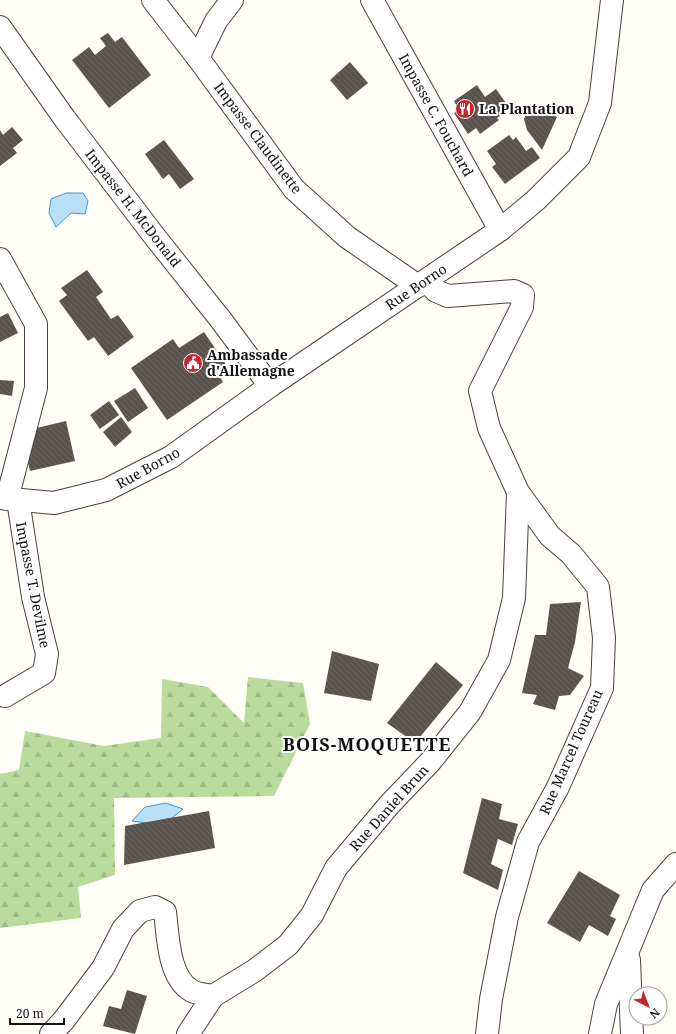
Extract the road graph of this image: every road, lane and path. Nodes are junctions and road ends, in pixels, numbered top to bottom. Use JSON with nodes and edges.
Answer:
{"nodes":[{"id":1,"x":153,"y":0,"type":"edge"},
{"id":2,"x":232,"y":0,"type":"edge"},
{"id":3,"x":372,"y":0,"type":"edge"},
{"id":4,"x":612,"y":0,"type":"edge"},
{"id":5,"x":0,"y":27,"type":"edge"},
{"id":6,"x":198,"y":58,"type":"junction"},
{"id":7,"x":500,"y":230,"type":"junction"},
{"id":8,"x":0,"y":259,"type":"edge"},
{"id":9,"x":422,"y":284,"type":"junction"},
{"id":10,"x":270,"y":386,"type":"junction"},
{"id":11,"x":518,"y":492,"type":"junction"},
{"id":12,"x":8,"y":499,"type":"edge"},
{"id":13,"x":5,"y":696,"type":"dead end"},
{"id":14,"x":676,"y":864,"type":"edge"},
{"id":15,"x":628,"y":950,"type":"junction"},
{"id":16,"x":213,"y":996,"type":"junction"},
{"id":17,"x":51,"y":1034,"type":"edge"},
{"id":18,"x":188,"y":1034,"type":"edge"},
{"id":19,"x":487,"y":1034,"type":"edge"},
{"id":20,"x":600,"y":1034,"type":"edge"},
{"id":21,"x":632,"y":1034,"type":"edge"}],
"edges":[{"from":1,"to":6,"type":"street","name":"Impasse Claudinette"},
{"from":2,"to":6,"type":"street"},
{"from":3,"to":7,"type":"street","name":"Impasse C. Fouchard"},
{"from":4,"to":7,"type":"street","name":"Rue Borno"},
{"from":5,"to":10,"type":"street","name":"Impasse H. McDonald"},
{"from":6,"to":9,"type":"street","name":"Impasse Claudinette"},
{"from":7,"to":9,"type":"street","name":"Rue Borno"},
{"from":8,"to":12,"type":"street"},
{"from":9,"to":10,"type":"street","name":"Rue Borno"},
{"from":9,"to":11,"type":"street","name":"Impasse Claudinette"},
{"from":10,"to":12,"type":"street","name":"Rue Borno"},
{"from":11,"to":16,"type":"street","name":"Rue Daniel Brun"},
{"from":11,"to":19,"type":"street","name":"Rue Marcel Toureau"},
{"from":12,"to":13,"type":"street","name":"Impasse T. Devilme"},
{"from":14,"to":15,"type":"street"},
{"from":15,"to":20,"type":"street"},
{"from":15,"to":21,"type":"street"},
{"from":16,"to":17,"type":"street"},
{"from":16,"to":18,"type":"street","name":"Rue Daniel Brun"}]}
